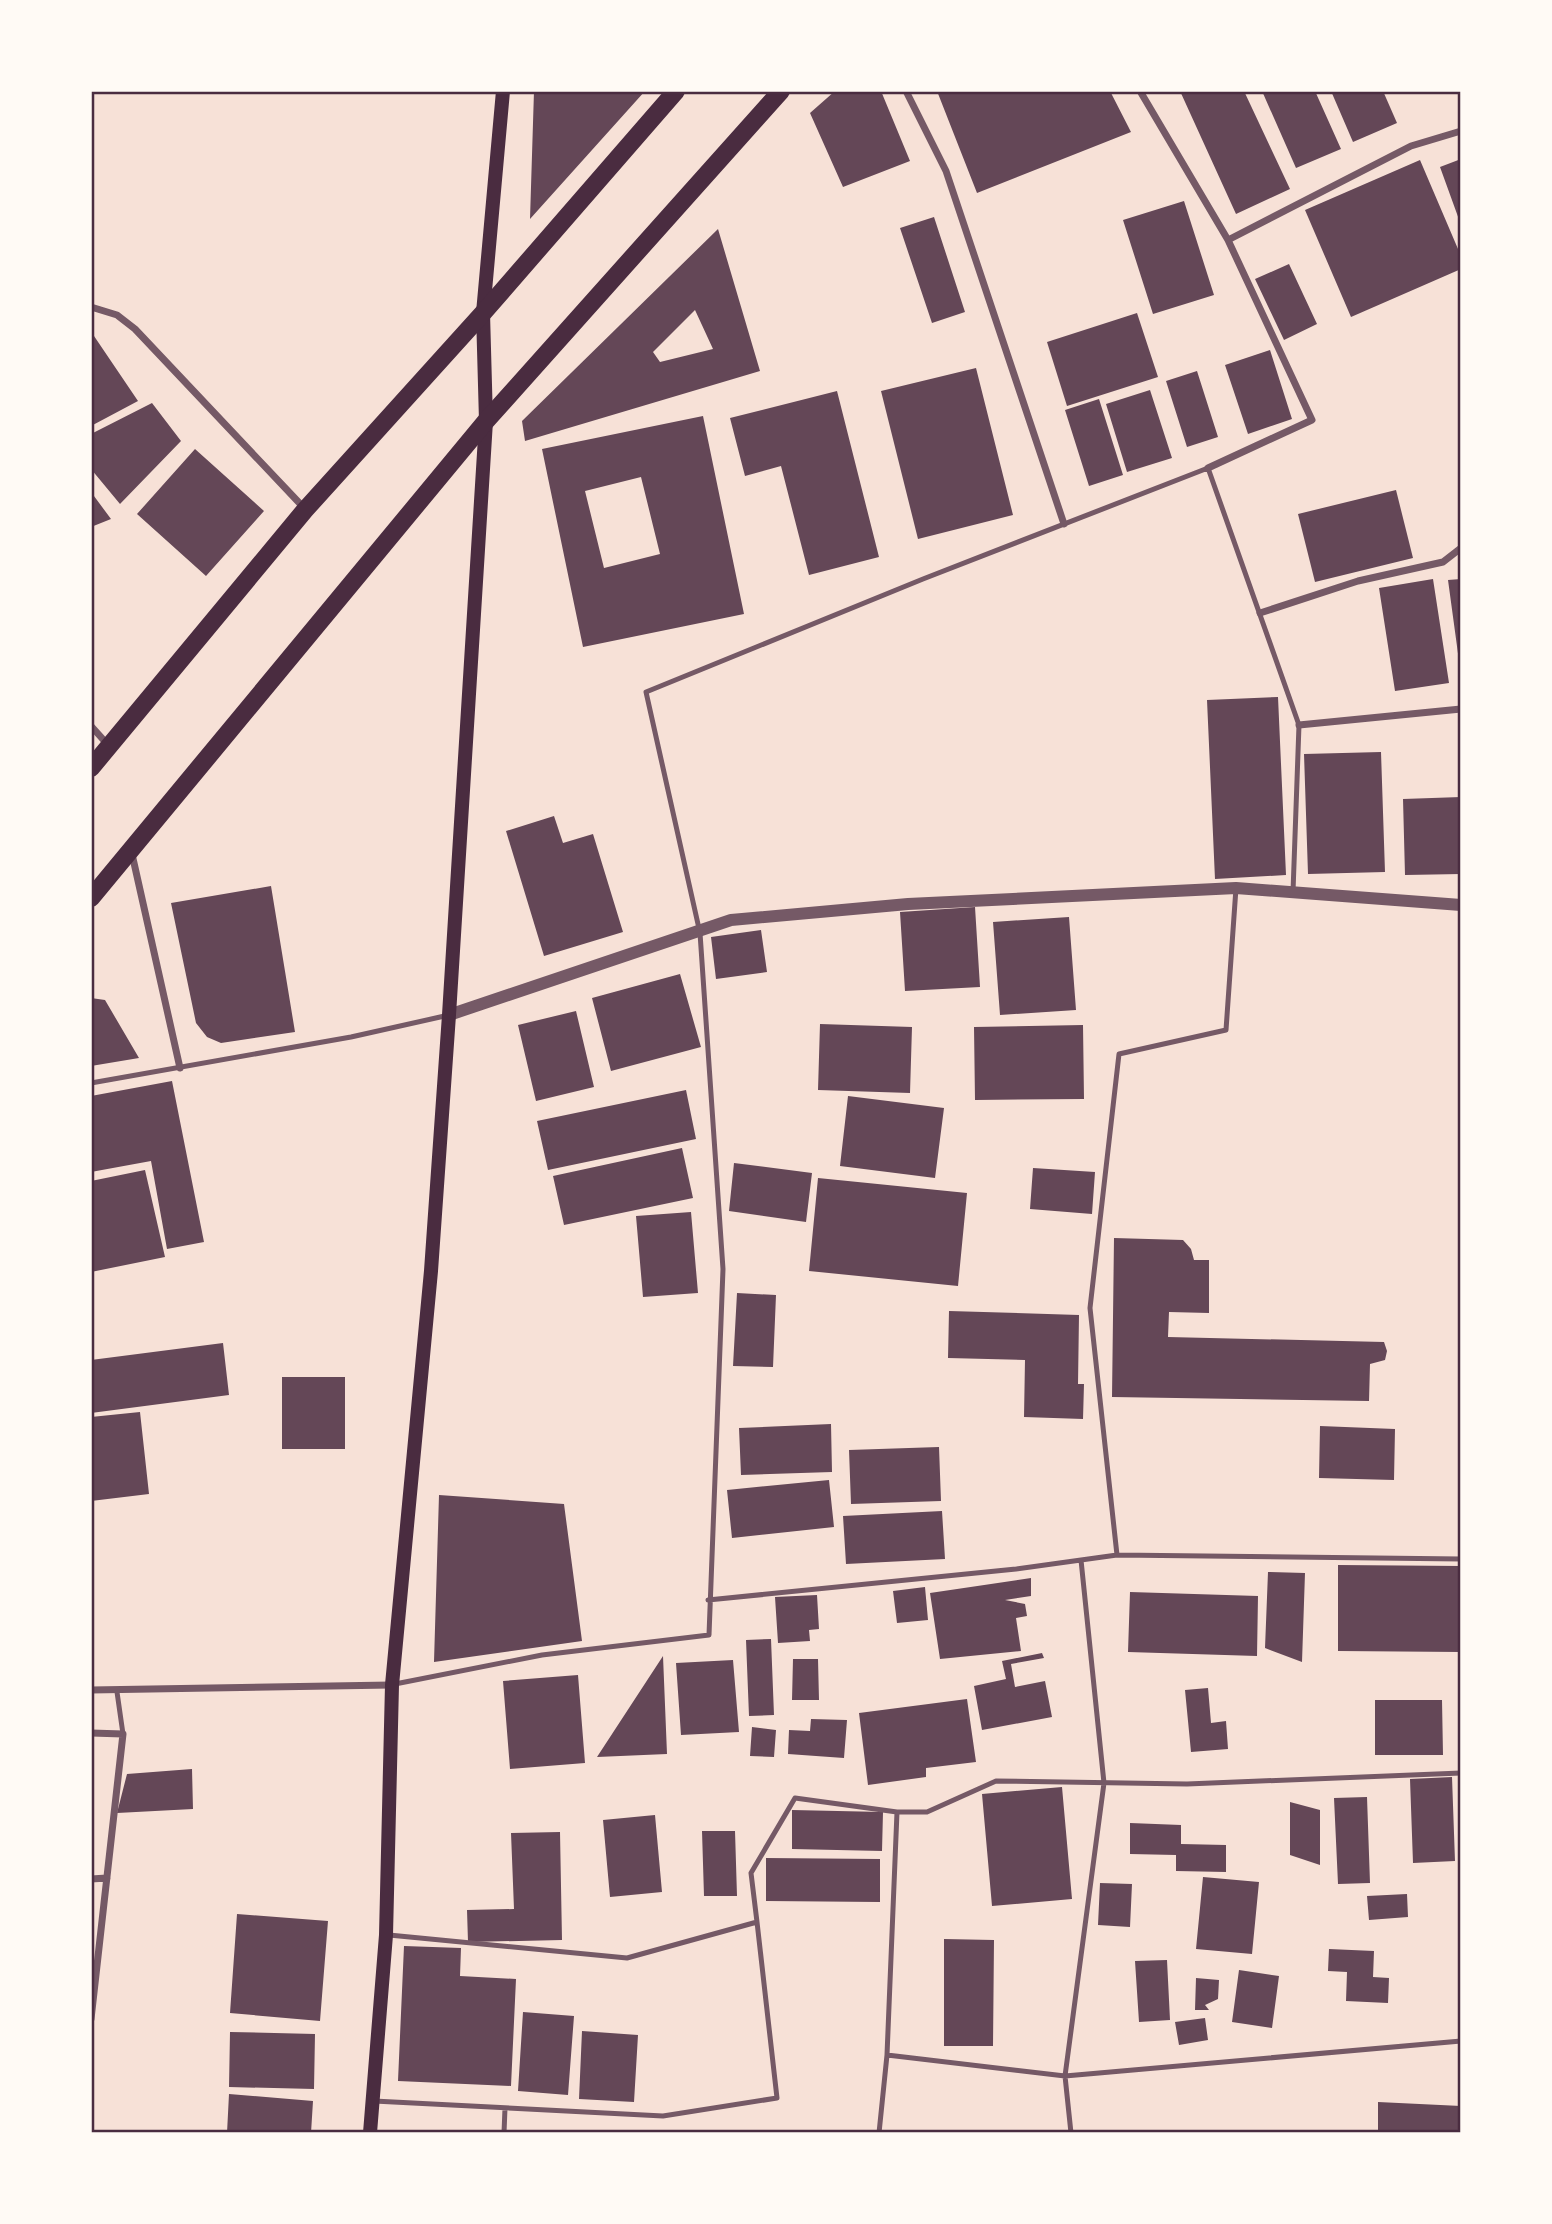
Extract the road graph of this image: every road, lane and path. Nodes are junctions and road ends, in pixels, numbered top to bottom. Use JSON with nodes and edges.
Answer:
{"nodes":[{"id":1,"x":503,"y":91,"type":"edge"},
{"id":2,"x":676,"y":91,"type":"edge"},
{"id":3,"x":780,"y":91,"type":"edge"},
{"id":4,"x":906,"y":91,"type":"edge"},
{"id":5,"x":1140,"y":91,"type":"edge"},
{"id":6,"x":1461,"y":131,"type":"edge"},
{"id":7,"x":1228,"y":240,"type":"junction"},
{"id":8,"x":91,"y":307,"type":"edge"},
{"id":9,"x":483,"y":313,"type":"junction"},
{"id":10,"x":486,"y":421,"type":"junction"},
{"id":11,"x":1208,"y":468,"type":"junction"},
{"id":12,"x":305,"y":510,"type":"junction"},
{"id":13,"x":1064,"y":524,"type":"junction"},
{"id":14,"x":1461,"y":548,"type":"edge"},
{"id":15,"x":1260,"y":613,"type":"junction"},
{"id":16,"x":1461,"y":709,"type":"edge"},
{"id":17,"x":1299,"y":725,"type":"junction"},
{"id":18,"x":91,"y":726,"type":"edge"},
{"id":19,"x":110,"y":747,"type":"junction"},
{"id":20,"x":91,"y":768,"type":"edge"},
{"id":21,"x":131,"y":850,"type":"junction"},
{"id":22,"x":1236,"y":888,"type":"junction"},
{"id":23,"x":1293,"y":892,"type":"junction"},
{"id":24,"x":91,"y":898,"type":"edge"},
{"id":25,"x":1461,"y":905,"type":"edge"},
{"id":26,"x":700,"y":933,"type":"junction"},
{"id":27,"x":449,"y":1015,"type":"junction"},
{"id":28,"x":180,"y":1068,"type":"junction"},
{"id":29,"x":91,"y":1083,"type":"edge"},
{"id":30,"x":1117,"y":1555,"type":"junction"},
{"id":31,"x":1461,"y":1559,"type":"edge"},
{"id":32,"x":1081,"y":1560,"type":"junction"},
{"id":33,"x":708,"y":1600,"type":"junction"},
{"id":34,"x":392,"y":1685,"type":"junction"},
{"id":35,"x":91,"y":1690,"type":"edge"},
{"id":36,"x":117,"y":1692,"type":"junction"},
{"id":37,"x":91,"y":1733,"type":"edge"},
{"id":38,"x":123,"y":1734,"type":"junction"},
{"id":39,"x":1461,"y":1773,"type":"edge"},
{"id":40,"x":1104,"y":1783,"type":"junction"},
{"id":41,"x":897,"y":1812,"type":"junction"},
{"id":42,"x":107,"y":1878,"type":"junction"},
{"id":43,"x":91,"y":1879,"type":"edge"},
{"id":44,"x":757,"y":1922,"type":"junction"},
{"id":45,"x":386,"y":1935,"type":"junction"},
{"id":46,"x":91,"y":2019,"type":"edge"},
{"id":47,"x":1461,"y":2041,"type":"edge"},
{"id":48,"x":887,"y":2054,"type":"junction"},
{"id":49,"x":1065,"y":2076,"type":"junction"},
{"id":50,"x":374,"y":2101,"type":"junction"},
{"id":51,"x":505,"y":2108,"type":"junction"},
{"id":52,"x":370,"y":2133,"type":"edge"},
{"id":53,"x":504,"y":2133,"type":"edge"},
{"id":54,"x":879,"y":2133,"type":"edge"},
{"id":55,"x":1071,"y":2133,"type":"edge"}],
"edges":[{"from":1,"to":9,"type":"main road"},
{"from":2,"to":9,"type":"main road"},
{"from":3,"to":10,"type":"main road"},
{"from":4,"to":13,"type":"street"},
{"from":5,"to":7,"type":"street"},
{"from":6,"to":7,"type":"street"},
{"from":7,"to":11,"type":"street"},
{"from":8,"to":12,"type":"street"},
{"from":9,"to":10,"type":"main road"},
{"from":9,"to":12,"type":"main road"},
{"from":10,"to":21,"type":"main road"},
{"from":10,"to":27,"type":"main road"},
{"from":11,"to":13,"type":"lane"},
{"from":11,"to":15,"type":"lane"},
{"from":12,"to":19,"type":"main road"},
{"from":13,"to":26,"type":"lane"},
{"from":14,"to":15,"type":"street"},
{"from":15,"to":17,"type":"lane"},
{"from":16,"to":17,"type":"street"},
{"from":17,"to":23,"type":"lane"},
{"from":18,"to":19,"type":"street"},
{"from":19,"to":20,"type":"main road"},
{"from":21,"to":24,"type":"main road"},
{"from":21,"to":28,"type":"street"},
{"from":22,"to":23,"type":"street"},
{"from":22,"to":26,"type":"street"},
{"from":22,"to":30,"type":"lane"},
{"from":23,"to":25,"type":"street"},
{"from":26,"to":27,"type":"street"},
{"from":26,"to":33,"type":"lane"},
{"from":27,"to":28,"type":"lane"},
{"from":27,"to":34,"type":"main road"},
{"from":28,"to":29,"type":"lane"},
{"from":30,"to":31,"type":"lane"},
{"from":30,"to":32,"type":"lane"},
{"from":32,"to":33,"type":"lane"},
{"from":32,"to":40,"type":"lane"},
{"from":33,"to":34,"type":"lane"},
{"from":34,"to":36,"type":"street"},
{"from":34,"to":45,"type":"main road"},
{"from":35,"to":36,"type":"street"},
{"from":36,"to":38,"type":"lane"},
{"from":37,"to":38,"type":"street"},
{"from":38,"to":42,"type":"street"},
{"from":39,"to":40,"type":"lane"},
{"from":40,"to":41,"type":"lane"},
{"from":40,"to":49,"type":"lane"},
{"from":41,"to":44,"type":"lane"},
{"from":41,"to":48,"type":"lane"},
{"from":42,"to":43,"type":"street"},
{"from":42,"to":46,"type":"street"},
{"from":44,"to":45,"type":"lane"},
{"from":44,"to":51,"type":"lane"},
{"from":45,"to":50,"type":"main road"},
{"from":47,"to":49,"type":"lane"},
{"from":48,"to":49,"type":"lane"},
{"from":48,"to":54,"type":"lane"},
{"from":49,"to":55,"type":"lane"},
{"from":50,"to":51,"type":"lane"},
{"from":50,"to":52,"type":"main road"},
{"from":51,"to":53,"type":"lane"}]}
